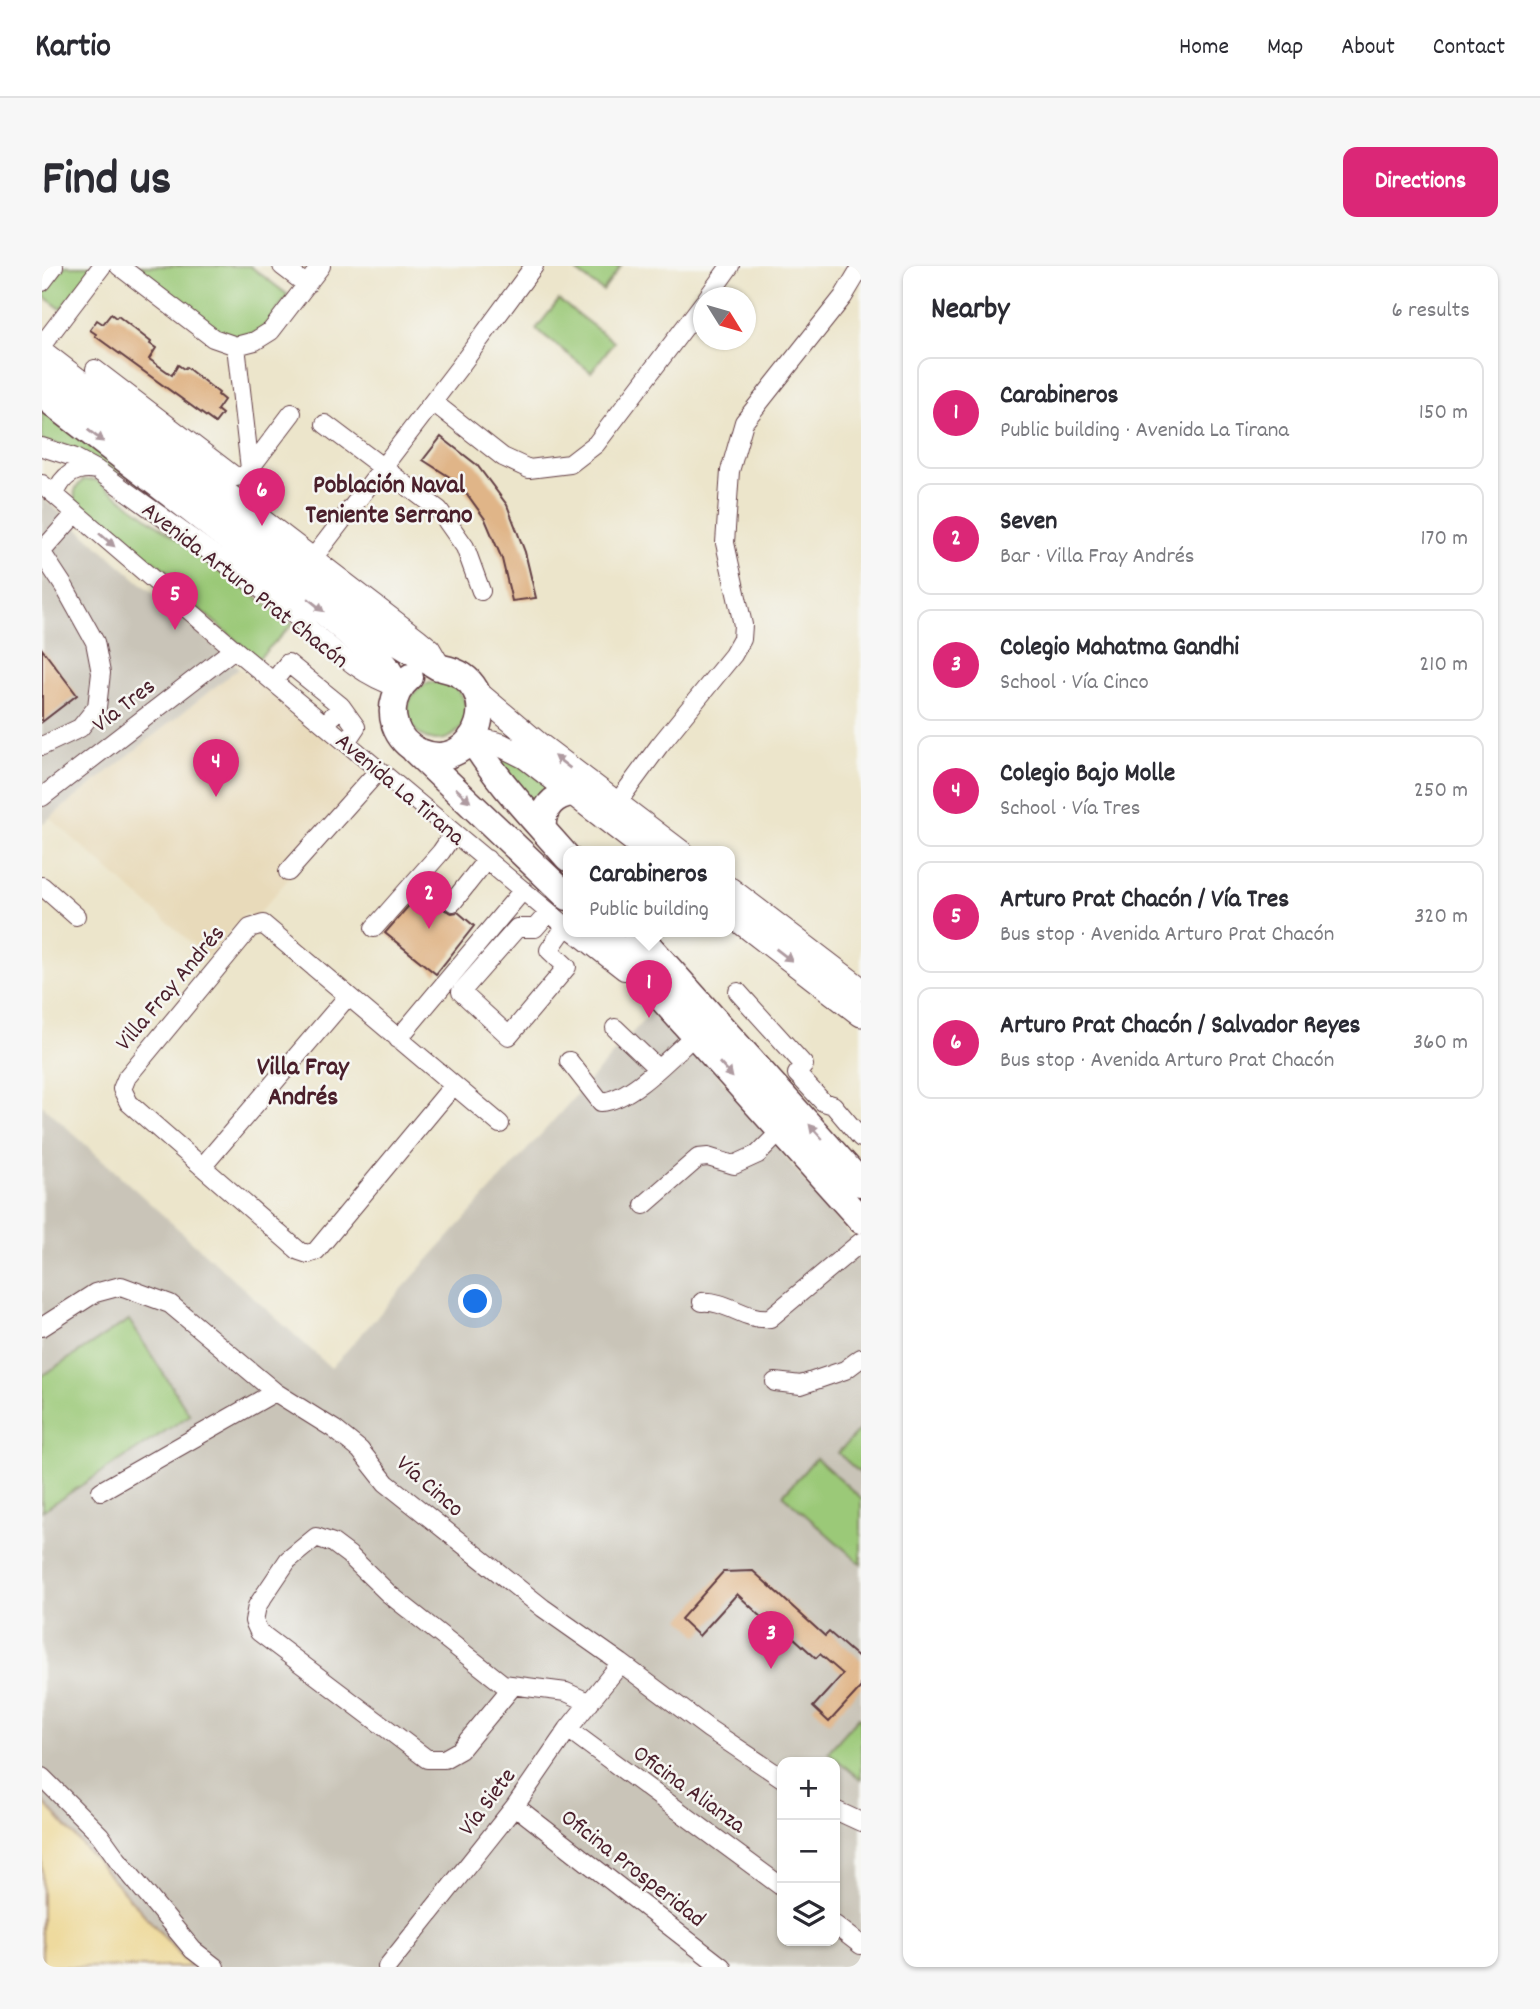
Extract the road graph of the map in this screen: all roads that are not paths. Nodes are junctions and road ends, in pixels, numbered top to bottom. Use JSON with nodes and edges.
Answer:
{"nodes":[{"id":1,"x":54,"y":266,"type":"edge"},
{"id":2,"x":102,"y":266,"type":"edge"},
{"id":3,"x":118,"y":266,"type":"edge"},
{"id":4,"x":282,"y":266,"type":"edge"},
{"id":5,"x":321,"y":266,"type":"edge"},
{"id":6,"x":534,"y":266,"type":"edge"},
{"id":7,"x":730,"y":266,"type":"edge"},
{"id":8,"x":861,"y":267,"type":"edge"},
{"id":9,"x":42,"y":282,"type":"edge"},
{"id":10,"x":307,"y":285,"type":"junction"},
{"id":11,"x":715,"y":287,"type":"edge"},
{"id":12,"x":693,"y":316,"type":"edge"},
{"id":13,"x":236,"y":346,"type":"junction"},
{"id":14,"x":42,"y":347,"type":"edge"},
{"id":15,"x":94,"y":369,"type":"dead end"},
{"id":16,"x":42,"y":370,"type":"edge"},
{"id":17,"x":42,"y":395,"type":"edge"},
{"id":18,"x":433,"y":402,"type":"junction"},
{"id":19,"x":292,"y":413,"type":"dead end"},
{"id":20,"x":325,"y":424,"type":"dead end"},
{"id":21,"x":42,"y":447,"type":"edge"},
{"id":22,"x":383,"y":467,"type":"junction"},
{"id":23,"x":250,"y":469,"type":"junction"},
{"id":24,"x":97,"y":470,"type":"junction"},
{"id":25,"x":48,"y":490,"type":"edge"},
{"id":26,"x":76,"y":513,"type":"junction"},
{"id":27,"x":42,"y":552,"type":"edge"},
{"id":28,"x":314,"y":557,"type":"junction"},
{"id":29,"x":481,"y":591,"type":"dead end"},
{"id":30,"x":234,"y":649,"type":"junction"},
{"id":31,"x":440,"y":668,"type":"junction"},
{"id":32,"x":274,"y":682,"type":"junction"},
{"id":33,"x":314,"y":684,"type":"junction"},
{"id":34,"x":400,"y":688,"type":"junction"},
{"id":35,"x":477,"y":692,"type":"junction"},
{"id":36,"x":298,"y":703,"type":"junction"},
{"id":37,"x":341,"y":706,"type":"junction"},
{"id":38,"x":325,"y":725,"type":"junction"},
{"id":39,"x":471,"y":738,"type":"junction"},
{"id":40,"x":346,"y":742,"type":"junction"},
{"id":41,"x":42,"y":746,"type":"edge"},
{"id":42,"x":413,"y":748,"type":"junction"},
{"id":43,"x":379,"y":770,"type":"junction"},
{"id":44,"x":572,"y":793,"type":"junction"},
{"id":45,"x":42,"y":797,"type":"edge"},
{"id":46,"x":617,"y":803,"type":"junction"},
{"id":47,"x":543,"y":830,"type":"junction"},
{"id":48,"x":454,"y":832,"type":"junction"},
{"id":49,"x":640,"y":846,"type":"edge"},
{"id":50,"x":673,"y":846,"type":"edge"},
{"id":51,"x":563,"y":852,"type":"edge"},
{"id":52,"x":486,"y":859,"type":"junction"},
{"id":53,"x":288,"y":872,"type":"dead end"},
{"id":54,"x":42,"y":886,"type":"edge"},
{"id":55,"x":523,"y":890,"type":"junction"},
{"id":56,"x":735,"y":893,"type":"edge"},
{"id":57,"x":453,"y":902,"type":"dead end"},
{"id":58,"x":559,"y":904,"type":"edge"},
{"id":59,"x":76,"y":916,"type":"dead end"},
{"id":60,"x":735,"y":918,"type":"edge"},
{"id":61,"x":374,"y":928,"type":"dead end"},
{"id":62,"x":563,"y":936,"type":"edge"},
{"id":63,"x":580,"y":937,"type":"edge"},
{"id":64,"x":606,"y":937,"type":"edge"},
{"id":65,"x":640,"y":937,"type":"edge"},
{"id":66,"x":861,"y":989,"type":"edge"},
{"id":67,"x":738,"y":992,"type":"dead end"},
{"id":68,"x":348,"y":996,"type":"junction"},
{"id":69,"x":664,"y":1001,"type":"junction"},
{"id":70,"x":861,"y":1015,"type":"edge"},
{"id":71,"x":615,"y":1028,"type":"dead end"},
{"id":72,"x":695,"y":1035,"type":"junction"},
{"id":73,"x":398,"y":1039,"type":"junction"},
{"id":74,"x":569,"y":1061,"type":"dead end"},
{"id":75,"x":657,"y":1068,"type":"junction"},
{"id":76,"x":453,"y":1086,"type":"junction"},
{"id":77,"x":500,"y":1124,"type":"dead end"},
{"id":78,"x":781,"y":1131,"type":"junction"},
{"id":79,"x":861,"y":1138,"type":"edge"},
{"id":80,"x":202,"y":1167,"type":"junction"},
{"id":81,"x":861,"y":1183,"type":"edge"},
{"id":82,"x":644,"y":1205,"type":"dead end"},
{"id":83,"x":861,"y":1220,"type":"edge"},
{"id":84,"x":861,"y":1242,"type":"edge"},
{"id":85,"x":702,"y":1302,"type":"dead end"},
{"id":86,"x":42,"y":1327,"type":"edge"},
{"id":87,"x":861,"y":1357,"type":"edge"},
{"id":88,"x":775,"y":1382,"type":"dead end"},
{"id":89,"x":275,"y":1392,"type":"junction"},
{"id":90,"x":101,"y":1491,"type":"dead end"},
{"id":91,"x":621,"y":1663,"type":"junction"},
{"id":92,"x":513,"y":1686,"type":"junction"},
{"id":93,"x":590,"y":1703,"type":"junction"},
{"id":94,"x":568,"y":1729,"type":"junction"},
{"id":95,"x":777,"y":1775,"type":"edge"},
{"id":96,"x":42,"y":1777,"type":"edge"},
{"id":97,"x":515,"y":1806,"type":"junction"},
{"id":98,"x":840,"y":1812,"type":"edge"},
{"id":99,"x":861,"y":1822,"type":"edge"},
{"id":100,"x":777,"y":1883,"type":"edge"},
{"id":101,"x":840,"y":1930,"type":"edge"},
{"id":102,"x":861,"y":1945,"type":"edge"},
{"id":103,"x":215,"y":1967,"type":"edge"},
{"id":104,"x":387,"y":1967,"type":"edge"},
{"id":105,"x":722,"y":1967,"type":"edge"}],
"edges":[{"from":1,"to":9,"type":"street"},
{"from":2,"to":14,"type":"street"},
{"from":3,"to":13,"type":"street"},
{"from":4,"to":10,"type":"street"},
{"from":5,"to":10,"type":"street"},
{"from":6,"to":18,"type":"street"},
{"from":7,"to":11,"type":"street"},
{"from":8,"to":46,"type":"street"},
{"from":10,"to":13,"type":"street"},
{"from":12,"to":18,"type":"street"},
{"from":13,"to":23,"type":"street"},
{"from":14,"to":28,"type":"street","name":"Avenida Arturo Prat Chacón"},
{"from":15,"to":23,"type":"street"},
{"from":16,"to":31,"type":"highway","name":"Avenida Arturo Prat Chacón"},
{"from":17,"to":34,"type":"highway","name":"Avenida Arturo Prat Chacón","one_way":true},
{"from":18,"to":22,"type":"street"},
{"from":19,"to":23,"type":"street"},
{"from":20,"to":22,"type":"street"},
{"from":21,"to":24,"type":"street","name":"Avenida Arturo Prat Chacón"},
{"from":22,"to":28,"type":"street"},
{"from":22,"to":29,"type":"street"},
{"from":24,"to":25,"type":"street","name":"Avenida Arturo Prat Chacón"},
{"from":24,"to":34,"type":"street","name":"Avenida Arturo Prat Chacón"},
{"from":25,"to":26,"type":"street","name":"Avenida Arturo Prat Chacón"},
{"from":26,"to":27,"type":"street"},
{"from":26,"to":30,"type":"street","name":"Avenida Arturo Prat Chacón","one_way":true},
{"from":27,"to":41,"type":"street"},
{"from":28,"to":31,"type":"street","name":"Avenida Arturo Prat Chacón"},
{"from":30,"to":32,"type":"street","name":"Avenida La Tirana"},
{"from":30,"to":45,"type":"street","name":"Vía Tres"},
{"from":31,"to":34,"type":"highway"},
{"from":31,"to":35,"type":"highway","name":"Avenida Arturo Prat Chacón"},
{"from":32,"to":33,"type":"street"},
{"from":32,"to":36,"type":"street","name":"Avenida La Tirana"},
{"from":33,"to":36,"type":"street"},
{"from":33,"to":37,"type":"street"},
{"from":34,"to":42,"type":"highway"},
{"from":35,"to":39,"type":"highway"},
{"from":46,"to":35,"type":"main road","name":"Avenida Arturo Prat Chacón","one_way":true},
{"from":36,"to":38,"type":"street","name":"Avenida La Tirana"},
{"from":37,"to":38,"type":"street"},
{"from":37,"to":40,"type":"street"},
{"from":38,"to":40,"type":"street","name":"Avenida La Tirana"},
{"from":39,"to":42,"type":"highway"},
{"from":39,"to":44,"type":"main road"},
{"from":39,"to":47,"type":"highway"},
{"from":40,"to":43,"type":"street","name":"Avenida La Tirana"},
{"from":42,"to":58,"type":"highway","name":"Avenida La Tirana","one_way":true},
{"from":43,"to":48,"type":"street","name":"Avenida La Tirana"},
{"from":43,"to":53,"type":"street"},
{"from":44,"to":47,"type":"highway"},
{"from":44,"to":49,"type":"main road"},
{"from":46,"to":50,"type":"main road","name":"Avenida Arturo Prat Chacón"},
{"from":47,"to":51,"type":"highway"},
{"from":48,"to":52,"type":"street","name":"Avenida La Tirana"},
{"from":48,"to":61,"type":"street"},
{"from":52,"to":55,"type":"street","name":"Avenida La Tirana"},
{"from":52,"to":57,"type":"street"},
{"from":54,"to":59,"type":"street"},
{"from":55,"to":58,"type":"street","name":"Avenida La Tirana"},
{"from":55,"to":73,"type":"street"},
{"from":56,"to":66,"type":"main road"},
{"from":58,"to":62,"type":"street"},
{"from":60,"to":70,"type":"main road","one_way":true},
{"from":63,"to":69,"type":"street","name":"Avenida La Tirana"},
{"from":64,"to":69,"type":"highway","name":"Avenida La Tirana"},
{"from":81,"to":65,"type":"highway","one_way":true},
{"from":67,"to":79,"type":"street"},
{"from":68,"to":73,"type":"street","name":"Villa Fray Andrés"},
{"from":68,"to":80,"type":"street"},
{"from":68,"to":80,"type":"street","name":"Villa Fray Andrés"},
{"from":69,"to":72,"type":"highway","name":"Avenida La Tirana"},
{"from":71,"to":75,"type":"street"},
{"from":72,"to":75,"type":"street"},
{"from":72,"to":78,"type":"highway","name":"Avenida La Tirana","one_way":true},
{"from":73,"to":76,"type":"street","name":"Villa Fray Andrés"},
{"from":74,"to":75,"type":"street"},
{"from":76,"to":77,"type":"street","name":"Villa Fray Andrés"},
{"from":76,"to":80,"type":"street","name":"Villa Fray Andrés"},
{"from":78,"to":82,"type":"street"},
{"from":78,"to":83,"type":"highway","name":"Avenida La Tirana"},
{"from":84,"to":85,"type":"street"},
{"from":86,"to":89,"type":"street","name":"Vía Cinco"},
{"from":87,"to":88,"type":"street"},
{"from":89,"to":90,"type":"street"},
{"from":89,"to":91,"type":"street","name":"Vía Cinco"},
{"from":91,"to":93,"type":"street","name":"Vía Siete"},
{"from":91,"to":95,"type":"street","name":"Vía Cinco"},
{"from":92,"to":92,"type":"street"},
{"from":92,"to":93,"type":"street"},
{"from":93,"to":94,"type":"street","name":"Vía Siete"},
{"from":94,"to":97,"type":"street","name":"Vía Siete"},
{"from":94,"to":100,"type":"street","name":"Oficina Alianza"},
{"from":96,"to":103,"type":"street"},
{"from":97,"to":104,"type":"street","name":"Vía Siete"},
{"from":97,"to":105,"type":"street","name":"Oficina Prosperidad"},
{"from":98,"to":99,"type":"street"},
{"from":101,"to":102,"type":"street"}]}
